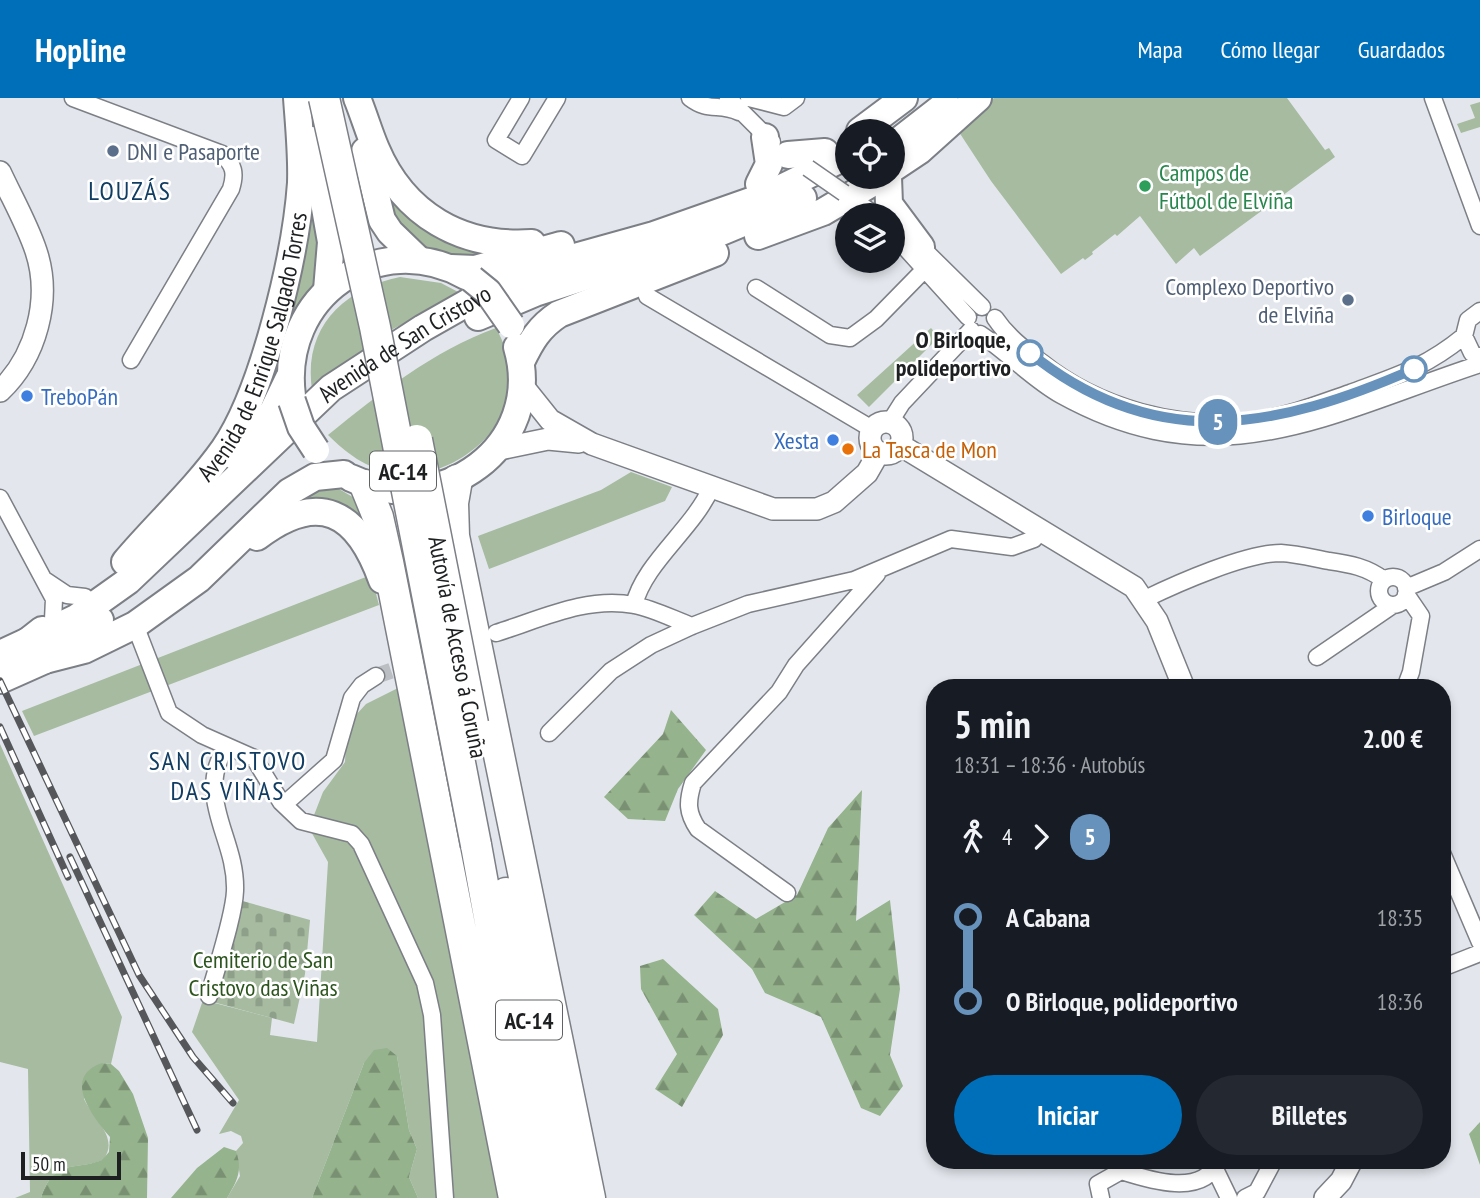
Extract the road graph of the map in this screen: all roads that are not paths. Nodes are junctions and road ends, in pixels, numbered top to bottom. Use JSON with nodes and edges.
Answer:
{"nodes":[{"id":1,"x":74,"y":98,"type":"edge"},
{"id":2,"x":299,"y":98,"type":"edge"},
{"id":3,"x":324,"y":98,"type":"edge"},
{"id":4,"x":341,"y":98,"type":"edge"},
{"id":5,"x":355,"y":98,"type":"edge"},
{"id":6,"x":521,"y":98,"type":"edge"},
{"id":7,"x":557,"y":98,"type":"edge"},
{"id":8,"x":749,"y":98,"type":"edge"},
{"id":9,"x":796,"y":98,"type":"edge"},
{"id":10,"x":904,"y":98,"type":"edge"},
{"id":11,"x":927,"y":98,"type":"edge"},
{"id":12,"x":953,"y":98,"type":"edge"},
{"id":13,"x":978,"y":98,"type":"edge"},
{"id":14,"x":1433,"y":98,"type":"edge"},
{"id":15,"x":693,"y":100,"type":"edge"},
{"id":16,"x":721,"y":101,"type":"edge"},
{"id":17,"x":770,"y":105,"type":"junction"},
{"id":18,"x":876,"y":119,"type":"edge"},
{"id":19,"x":900,"y":119,"type":"edge"},
{"id":20,"x":760,"y":132,"type":"junction"},
{"id":21,"x":905,"y":136,"type":"edge"},
{"id":22,"x":819,"y":156,"type":"edge"},
{"id":23,"x":905,"y":160,"type":"edge"},
{"id":24,"x":0,"y":172,"type":"edge"},
{"id":25,"x":759,"y":184,"type":"junction"},
{"id":26,"x":888,"y":189,"type":"edge"},
{"id":27,"x":853,"y":199,"type":"edge"},
{"id":28,"x":1480,"y":226,"type":"edge"},
{"id":29,"x":905,"y":239,"type":"edge"},
{"id":30,"x":583,"y":240,"type":"junction"},
{"id":31,"x":905,"y":243,"type":"edge"},
{"id":32,"x":923,"y":258,"type":"junction"},
{"id":33,"x":418,"y":259,"type":"junction"},
{"id":34,"x":462,"y":274,"type":"junction"},
{"id":35,"x":756,"y":288,"type":"dead end"},
{"id":36,"x":327,"y":290,"type":"junction"},
{"id":37,"x":647,"y":296,"type":"dead end"},
{"id":38,"x":1480,"y":311,"type":"edge"},
{"id":39,"x":989,"y":313,"type":"junction"},
{"id":40,"x":973,"y":327,"type":"junction"},
{"id":41,"x":1464,"y":336,"type":"junction"},
{"id":42,"x":1480,"y":357,"type":"edge"},
{"id":43,"x":131,"y":360,"type":"dead end"},
{"id":44,"x":1480,"y":364,"type":"edge"},
{"id":45,"x":522,"y":374,"type":"junction"},
{"id":46,"x":291,"y":390,"type":"junction"},
{"id":47,"x":0,"y":391,"type":"edge"},
{"id":48,"x":881,"y":426,"type":"junction"},
{"id":49,"x":592,"y":444,"type":"junction"},
{"id":50,"x":900,"y":445,"type":"junction"},
{"id":51,"x":495,"y":450,"type":"junction"},
{"id":52,"x":879,"y":452,"type":"junction"},
{"id":53,"x":354,"y":480,"type":"junction"},
{"id":54,"x":457,"y":480,"type":"junction"},
{"id":55,"x":711,"y":488,"type":"junction"},
{"id":56,"x":0,"y":498,"type":"edge"},
{"id":57,"x":1041,"y":529,"type":"junction"},
{"id":58,"x":1480,"y":549,"type":"edge"},
{"id":59,"x":125,"y":562,"type":"junction"},
{"id":60,"x":881,"y":570,"type":"junction"},
{"id":61,"x":199,"y":579,"type":"junction"},
{"id":62,"x":44,"y":580,"type":"junction"},
{"id":63,"x":1384,"y":580,"type":"junction"},
{"id":64,"x":1406,"y":591,"type":"junction"},
{"id":65,"x":85,"y":597,"type":"junction"},
{"id":66,"x":1144,"y":599,"type":"junction"},
{"id":67,"x":634,"y":605,"type":"junction"},
{"id":68,"x":1393,"y":605,"type":"junction"},
{"id":69,"x":53,"y":620,"type":"junction"},
{"id":70,"x":135,"y":625,"type":"junction"},
{"id":71,"x":692,"y":626,"type":"junction"},
{"id":72,"x":496,"y":633,"type":"dead end"},
{"id":73,"x":402,"y":635,"type":"junction"},
{"id":74,"x":37,"y":651,"type":"junction"},
{"id":75,"x":0,"y":654,"type":"edge"},
{"id":76,"x":1317,"y":657,"type":"dead end"},
{"id":77,"x":376,"y":676,"type":"tunnel mouth"},
{"id":78,"x":1181,"y":679,"type":"edge"},
{"id":79,"x":1408,"y":679,"type":"edge"},
{"id":80,"x":0,"y":680,"type":"edge"},
{"id":81,"x":549,"y":733,"type":"dead end"},
{"id":82,"x":226,"y":746,"type":"junction"},
{"id":83,"x":281,"y":802,"type":"junction"},
{"id":84,"x":486,"y":843,"type":"junction"},
{"id":85,"x":1451,"y":874,"type":"edge"},
{"id":86,"x":787,"y":892,"type":"dead end"},
{"id":87,"x":1480,"y":942,"type":"edge"},
{"id":88,"x":1480,"y":953,"type":"edge"},
{"id":89,"x":1451,"y":964,"type":"edge"},
{"id":90,"x":209,"y":996,"type":"dead end"},
{"id":91,"x":1212,"y":1169,"type":"edge"},
{"id":92,"x":1218,"y":1169,"type":"edge"},
{"id":93,"x":1268,"y":1169,"type":"edge"},
{"id":94,"x":1347,"y":1169,"type":"edge"},
{"id":95,"x":444,"y":1198,"type":"edge"},
{"id":96,"x":514,"y":1198,"type":"edge"},
{"id":97,"x":540,"y":1198,"type":"edge"},
{"id":98,"x":565,"y":1198,"type":"edge"},
{"id":99,"x":590,"y":1198,"type":"edge"},
{"id":100,"x":1101,"y":1198,"type":"edge"},
{"id":101,"x":1229,"y":1198,"type":"edge"},
{"id":102,"x":1245,"y":1198,"type":"edge"},
{"id":103,"x":1325,"y":1198,"type":"edge"}],
"edges":[{"from":1,"to":43,"type":"street"},
{"from":2,"to":36,"type":"main road","name":"Avenida de Enrique Salgado Torres"},
{"from":2,"to":59,"type":"main road","name":"Avenida de Enrique Salgado Torres"},
{"from":3,"to":84,"type":"highway","name":"Autovía de Acceso á Coruña","number":"AC-14","bridge":true},
{"from":4,"to":84,"type":"highway","name":"Autovía de Acceso á Coruña","number":"AC-14","bridge":true},
{"from":5,"to":30,"type":"main road"},
{"from":5,"to":33,"type":"main road"},
{"from":6,"to":7,"type":"street"},
{"from":8,"to":17,"type":"street"},
{"from":9,"to":17,"type":"street"},
{"from":10,"to":18,"type":"main road"},
{"from":11,"to":19,"type":"main road"},
{"from":12,"to":21,"type":"main road"},
{"from":13,"to":23,"type":"main road"},
{"from":14,"to":28,"type":"street"},
{"from":15,"to":16,"type":"street"},
{"from":16,"to":20,"type":"street"},
{"from":17,"to":20,"type":"street"},
{"from":20,"to":22,"type":"street"},
{"from":20,"to":25,"type":"main road"},
{"from":22,"to":25,"type":"main road"},
{"from":22,"to":27,"type":"street","bridge":true},
{"from":22,"to":74,"type":"main road","name":"Avenida de San Cristovo"},
{"from":24,"to":47,"type":"street"},
{"from":25,"to":30,"type":"main road"},
{"from":26,"to":32,"type":"main road"},
{"from":27,"to":45,"type":"main road"},
{"from":27,"to":74,"type":"main road","name":"Avenida de San Cristovo"},
{"from":29,"to":32,"type":"street"},
{"from":30,"to":34,"type":"main road"},
{"from":31,"to":32,"type":"street"},
{"from":32,"to":35,"type":"street"},
{"from":32,"to":39,"type":"street"},
{"from":32,"to":40,"type":"street"},
{"from":33,"to":34,"type":"main road"},
{"from":33,"to":36,"type":"main road"},
{"from":34,"to":45,"type":"main road","bridge":true},
{"from":36,"to":46,"type":"main road"},
{"from":37,"to":48,"type":"street"},
{"from":38,"to":41,"type":"street"},
{"from":39,"to":40,"type":"street"},
{"from":39,"to":40,"type":"street"},
{"from":39,"to":41,"type":"street"},
{"from":40,"to":44,"type":"street"},
{"from":40,"to":48,"type":"street"},
{"from":41,"to":42,"type":"street"},
{"from":45,"to":49,"type":"street"},
{"from":45,"to":51,"type":"main road"},
{"from":46,"to":53,"type":"main road","bridge":true},
{"from":46,"to":59,"type":"main road","name":"Avenida de Enrique Salgado Torres"},
{"from":48,"to":50,"type":"street"},
{"from":48,"to":52,"type":"street"},
{"from":49,"to":51,"type":"street"},
{"from":49,"to":55,"type":"street"},
{"from":50,"to":52,"type":"street"},
{"from":50,"to":57,"type":"street"},
{"from":51,"to":54,"type":"main road"},
{"from":52,"to":55,"type":"street"},
{"from":53,"to":54,"type":"main road"},
{"from":53,"to":61,"type":"main road","name":"Avenida de Enrique Salgado Torres"},
{"from":53,"to":73,"type":"highway"},
{"from":54,"to":99,"type":"highway"},
{"from":55,"to":67,"type":"street"},
{"from":56,"to":62,"type":"street"},
{"from":57,"to":60,"type":"street"},
{"from":57,"to":66,"type":"street"},
{"from":58,"to":64,"type":"street"},
{"from":59,"to":65,"type":"main road","name":"Avenida de Enrique Salgado Torres"},
{"from":60,"to":71,"type":"street"},
{"from":60,"to":86,"type":"street"},
{"from":61,"to":70,"type":"main road","name":"Avenida de Enrique Salgado Torres"},
{"from":61,"to":73,"type":"main road"},
{"from":62,"to":65,"type":"street"},
{"from":62,"to":69,"type":"street"},
{"from":63,"to":64,"type":"street"},
{"from":63,"to":66,"type":"street"},
{"from":63,"to":68,"type":"street"},
{"from":64,"to":68,"type":"street"},
{"from":64,"to":79,"type":"street"},
{"from":65,"to":69,"type":"main road","name":"Avenida de Enrique Salgado Torres"},
{"from":66,"to":78,"type":"street"},
{"from":67,"to":71,"type":"street"},
{"from":67,"to":72,"type":"street"},
{"from":68,"to":76,"type":"street"},
{"from":69,"to":74,"type":"main road","name":"Avenida de Enrique Salgado Torres"},
{"from":70,"to":74,"type":"main road","name":"Avenida de Enrique Salgado Torres"},
{"from":70,"to":82,"type":"street"},
{"from":71,"to":81,"type":"street"},
{"from":73,"to":96,"type":"highway"},
{"from":74,"to":75,"type":"main road","name":"Avenida de Enrique Salgado Torres"},
{"from":74,"to":80,"type":"main road","name":"Avenida de Enrique Salgado Torres"},
{"from":77,"to":83,"type":"street"},
{"from":82,"to":83,"type":"street"},
{"from":82,"to":90,"type":"street"},
{"from":83,"to":95,"type":"street"},
{"from":84,"to":97,"type":"highway","name":"Autovía de Acceso á Coruña","number":"AC-14"},
{"from":84,"to":98,"type":"highway","name":"Autovía de Acceso á Coruña","number":"AC-14"},
{"from":85,"to":87,"type":"street"},
{"from":88,"to":89,"type":"street"},
{"from":91,"to":100,"type":"street"},
{"from":92,"to":101,"type":"street"},
{"from":93,"to":102,"type":"street"},
{"from":94,"to":103,"type":"street"}]}
